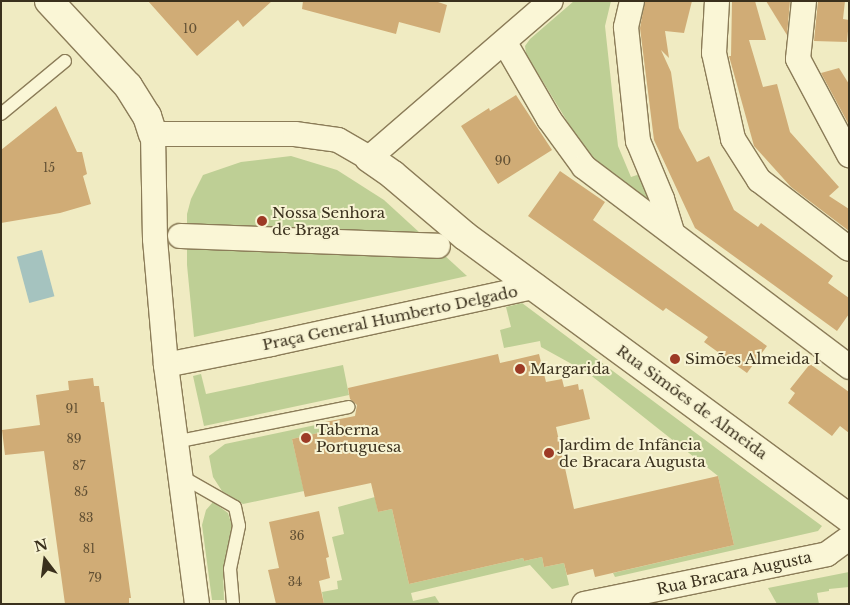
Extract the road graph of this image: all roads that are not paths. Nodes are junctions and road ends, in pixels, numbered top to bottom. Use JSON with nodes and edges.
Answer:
{"nodes":[{"id":1,"x":49,"y":1,"type":"edge"},
{"id":2,"x":551,"y":1,"type":"edge"},
{"id":3,"x":632,"y":1,"type":"edge"},
{"id":4,"x":717,"y":1,"type":"edge"},
{"id":5,"x":804,"y":1,"type":"edge"},
{"id":6,"x":505,"y":43,"type":"junction"},
{"id":7,"x":65,"y":61,"type":"dead end"},
{"id":8,"x":1,"y":114,"type":"edge"},
{"id":9,"x":153,"y":134,"type":"junction"},
{"id":10,"x":849,"y":155,"type":"edge"},
{"id":11,"x":369,"y":158,"type":"junction"},
{"id":12,"x":672,"y":232,"type":"junction"},
{"id":13,"x":180,"y":236,"type":"dead end"},
{"id":14,"x":438,"y":246,"type":"dead end"},
{"id":15,"x":849,"y":250,"type":"edge"},
{"id":16,"x":536,"y":286,"type":"junction"},
{"id":17,"x":166,"y":365,"type":"junction"},
{"id":18,"x":849,"y":367,"type":"edge"},
{"id":19,"x":349,"y":407,"type":"dead end"},
{"id":20,"x":175,"y":442,"type":"junction"},
{"id":21,"x":179,"y":475,"type":"junction"},
{"id":22,"x":849,"y":518,"type":"edge"},
{"id":23,"x":849,"y":538,"type":"edge"},
{"id":24,"x":197,"y":604,"type":"edge"},
{"id":25,"x":232,"y":604,"type":"edge"},
{"id":26,"x":584,"y":604,"type":"edge"}],
"edges":[{"from":1,"to":9,"type":"street"},
{"from":2,"to":6,"type":"street"},
{"from":3,"to":12,"type":"street"},
{"from":4,"to":15,"type":"street"},
{"from":5,"to":10,"type":"street"},
{"from":6,"to":11,"type":"street"},
{"from":6,"to":12,"type":"street"},
{"from":7,"to":8,"type":"lane"},
{"from":9,"to":11,"type":"street","name":"Praça General Humberto Delgado"},
{"from":9,"to":17,"type":"street"},
{"from":11,"to":16,"type":"street","name":"Praça General Humberto Delgado"},
{"from":12,"to":18,"type":"street"},
{"from":13,"to":14,"type":"street"},
{"from":16,"to":17,"type":"street","name":"Praça General Humberto Delgado"},
{"from":16,"to":22,"type":"street","name":"Rua Simões de Almeida"},
{"from":17,"to":20,"type":"street"},
{"from":19,"to":20,"type":"lane"},
{"from":20,"to":21,"type":"street"},
{"from":21,"to":24,"type":"street"},
{"from":21,"to":25,"type":"lane"},
{"from":23,"to":26,"type":"street","name":"Rua Bracara Augusta"}]}
